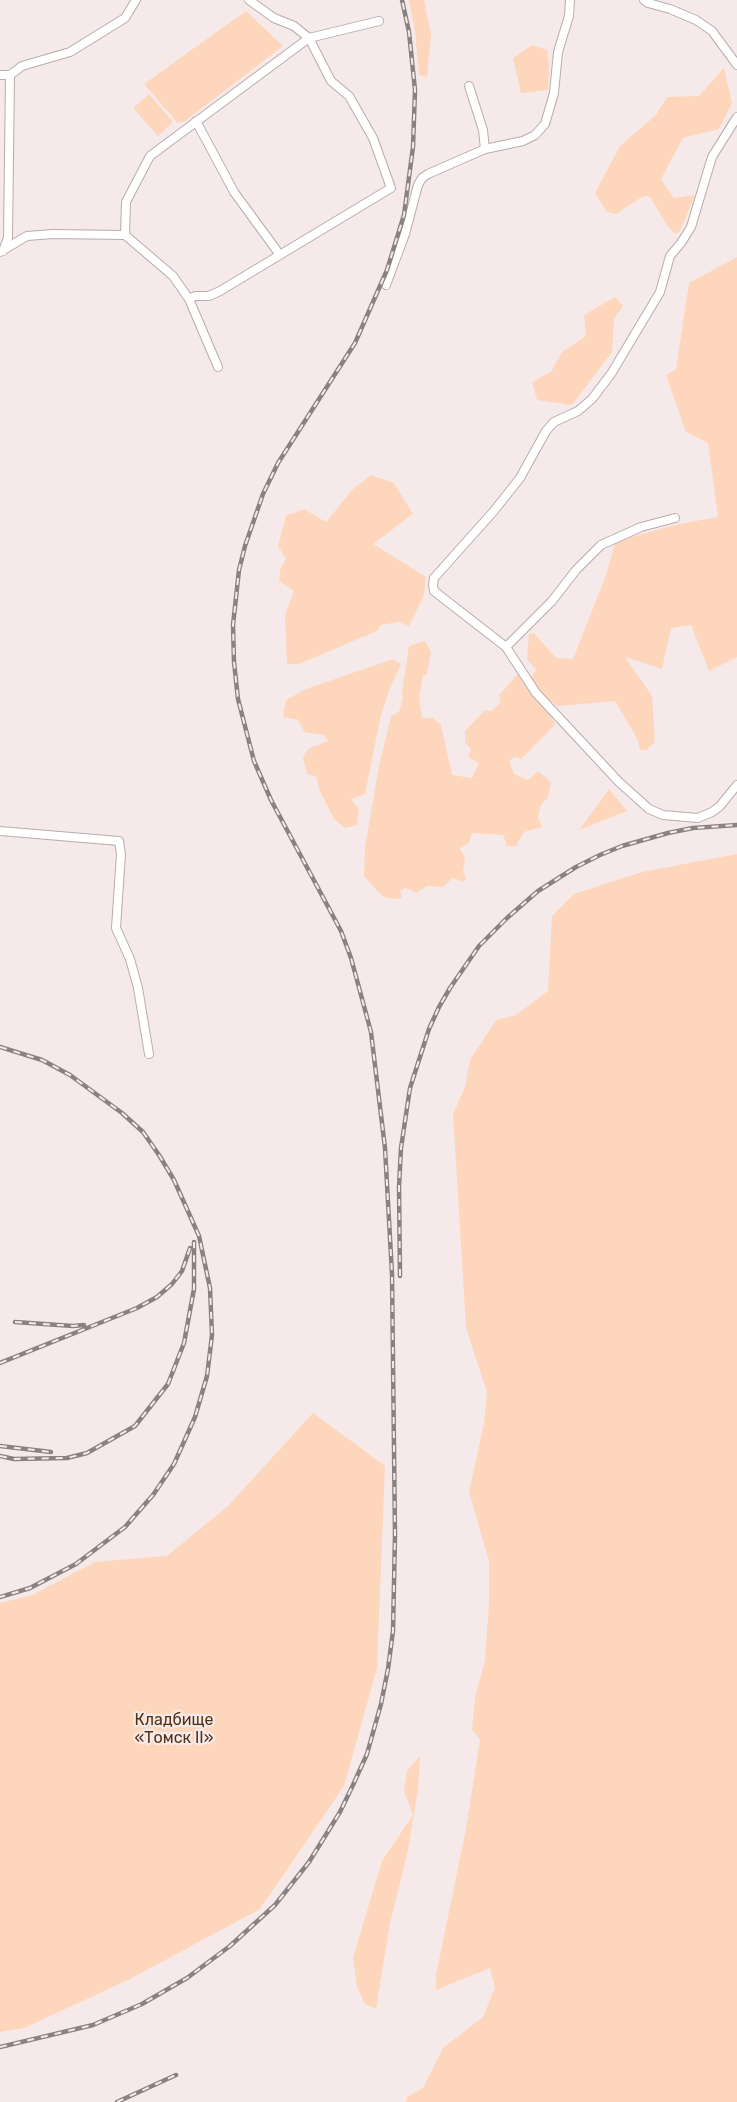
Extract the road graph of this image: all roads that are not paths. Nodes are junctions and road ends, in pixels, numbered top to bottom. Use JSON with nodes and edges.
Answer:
{"nodes":[{"id":1,"x":136,"y":0,"type":"edge"},
{"id":2,"x":249,"y":0,"type":"edge"},
{"id":3,"x":570,"y":0,"type":"edge"},
{"id":4,"x":644,"y":0,"type":"edge"},
{"id":5,"x":379,"y":21,"type":"dead end"},
{"id":6,"x":309,"y":38,"type":"junction"},
{"id":7,"x":737,"y":65,"type":"edge"},
{"id":8,"x":0,"y":75,"type":"edge"},
{"id":9,"x":10,"y":75,"type":"junction"},
{"id":10,"x":469,"y":86,"type":"dead end"},
{"id":11,"x":737,"y":117,"type":"edge"},
{"id":12,"x":196,"y":121,"type":"junction"},
{"id":13,"x":485,"y":149,"type":"junction"},
{"id":14,"x":125,"y":235,"type":"junction"},
{"id":15,"x":1,"y":252,"type":"edge"},
{"id":16,"x":280,"y":255,"type":"junction"},
{"id":17,"x":386,"y":285,"type":"dead end"},
{"id":18,"x":189,"y":299,"type":"junction"},
{"id":19,"x":218,"y":367,"type":"dead end"},
{"id":20,"x":675,"y":518,"type":"dead end"},
{"id":21,"x":506,"y":646,"type":"junction"},
{"id":22,"x":737,"y":785,"type":"edge"},
{"id":23,"x":0,"y":831,"type":"edge"},
{"id":24,"x":149,"y":1054,"type":"dead end"}],
"edges":[{"from":1,"to":9,"type":"street"},
{"from":2,"to":6,"type":"street"},
{"from":3,"to":13,"type":"street"},
{"from":4,"to":7,"type":"street"},
{"from":5,"to":6,"type":"street"},
{"from":6,"to":12,"type":"street"},
{"from":6,"to":16,"type":"street"},
{"from":8,"to":9,"type":"street"},
{"from":9,"to":15,"type":"street"},
{"from":10,"to":13,"type":"street"},
{"from":11,"to":21,"type":"street"},
{"from":12,"to":14,"type":"street"},
{"from":12,"to":16,"type":"street"},
{"from":13,"to":17,"type":"street"},
{"from":14,"to":15,"type":"street"},
{"from":14,"to":18,"type":"street"},
{"from":16,"to":18,"type":"street"},
{"from":18,"to":19,"type":"street"},
{"from":20,"to":21,"type":"street"},
{"from":21,"to":22,"type":"street"},
{"from":23,"to":24,"type":"street"}]}
